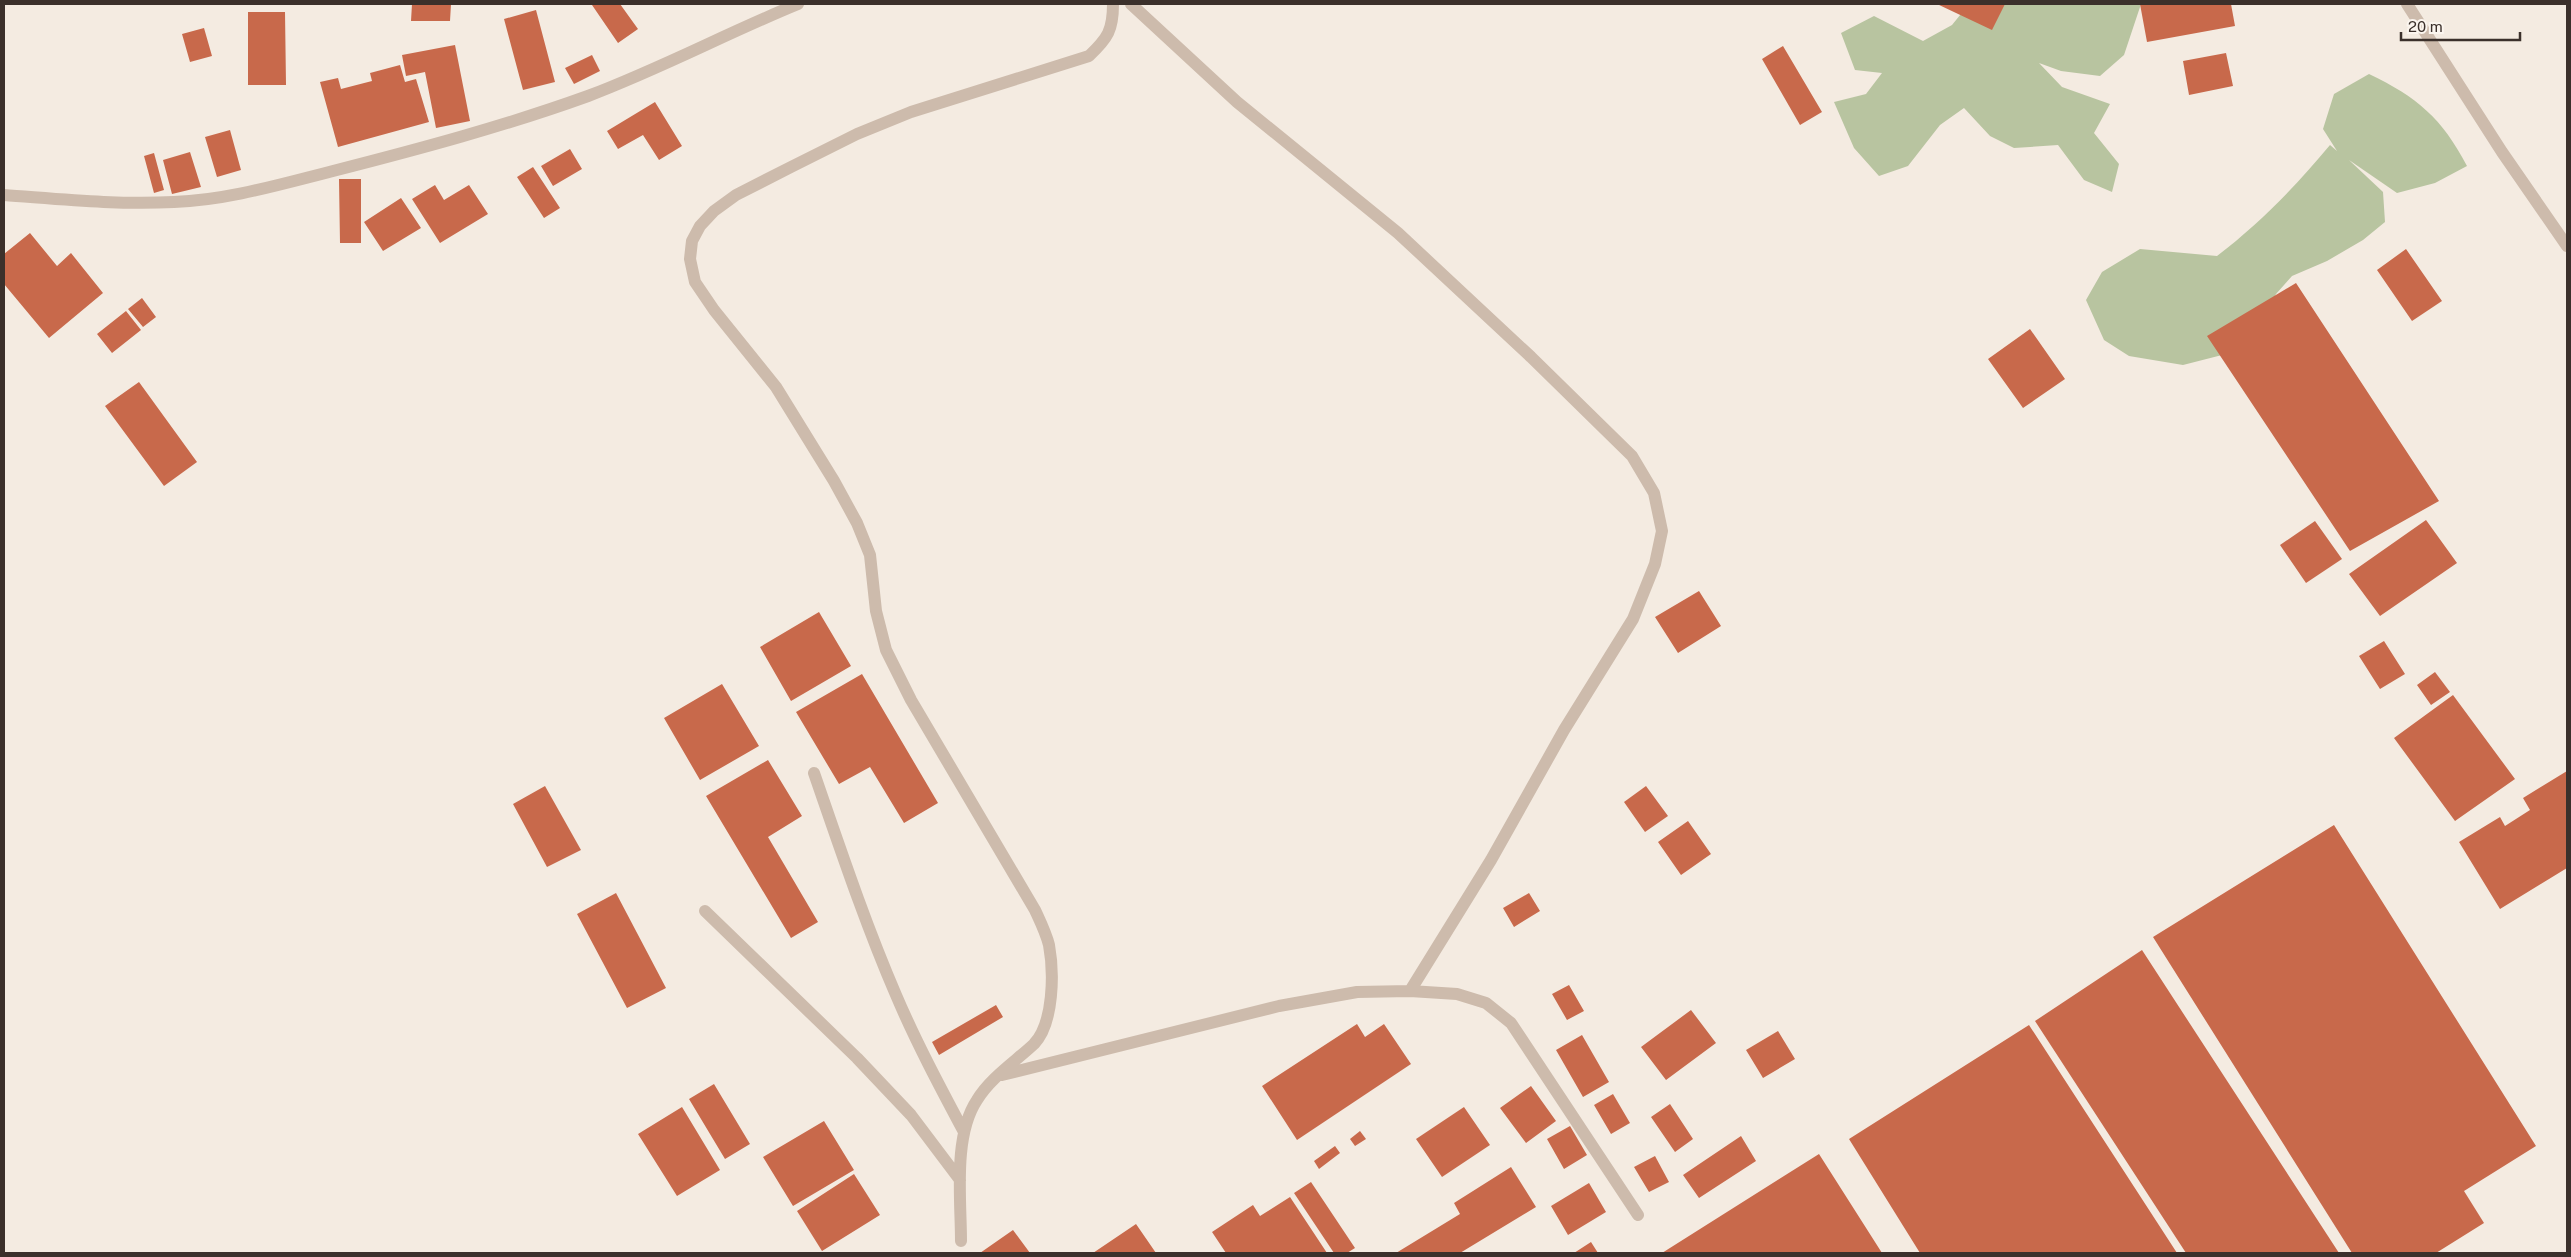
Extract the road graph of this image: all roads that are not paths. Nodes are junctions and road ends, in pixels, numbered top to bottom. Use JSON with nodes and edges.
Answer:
{"nodes":[{"id":1,"x":798,"y":4,"type":"edge"},
{"id":2,"x":1113,"y":4,"type":"edge"},
{"id":3,"x":1131,"y":4,"type":"edge"},
{"id":4,"x":2406,"y":4,"type":"edge"},
{"id":5,"x":4,"y":195,"type":"edge"},
{"id":6,"x":2567,"y":246,"type":"edge"},
{"id":7,"x":814,"y":773,"type":"dead end"},
{"id":8,"x":705,"y":911,"type":"dead end"},
{"id":9,"x":1410,"y":991,"type":"junction"},
{"id":10,"x":1000,"y":1075,"type":"junction"},
{"id":11,"x":964,"y":1132,"type":"junction"},
{"id":12,"x":960,"y":1180,"type":"junction"},
{"id":13,"x":1638,"y":1215,"type":"dead end"},
{"id":14,"x":962,"y":1241,"type":"dead end"}],
"edges":[{"from":1,"to":5,"type":"street"},
{"from":2,"to":10,"type":"street"},
{"from":3,"to":9,"type":"street"},
{"from":4,"to":6,"type":"street"},
{"from":7,"to":11,"type":"street"},
{"from":8,"to":12,"type":"street"},
{"from":9,"to":10,"type":"street"},
{"from":9,"to":13,"type":"street"},
{"from":10,"to":11,"type":"street"},
{"from":11,"to":12,"type":"street"},
{"from":12,"to":14,"type":"street"}]}
